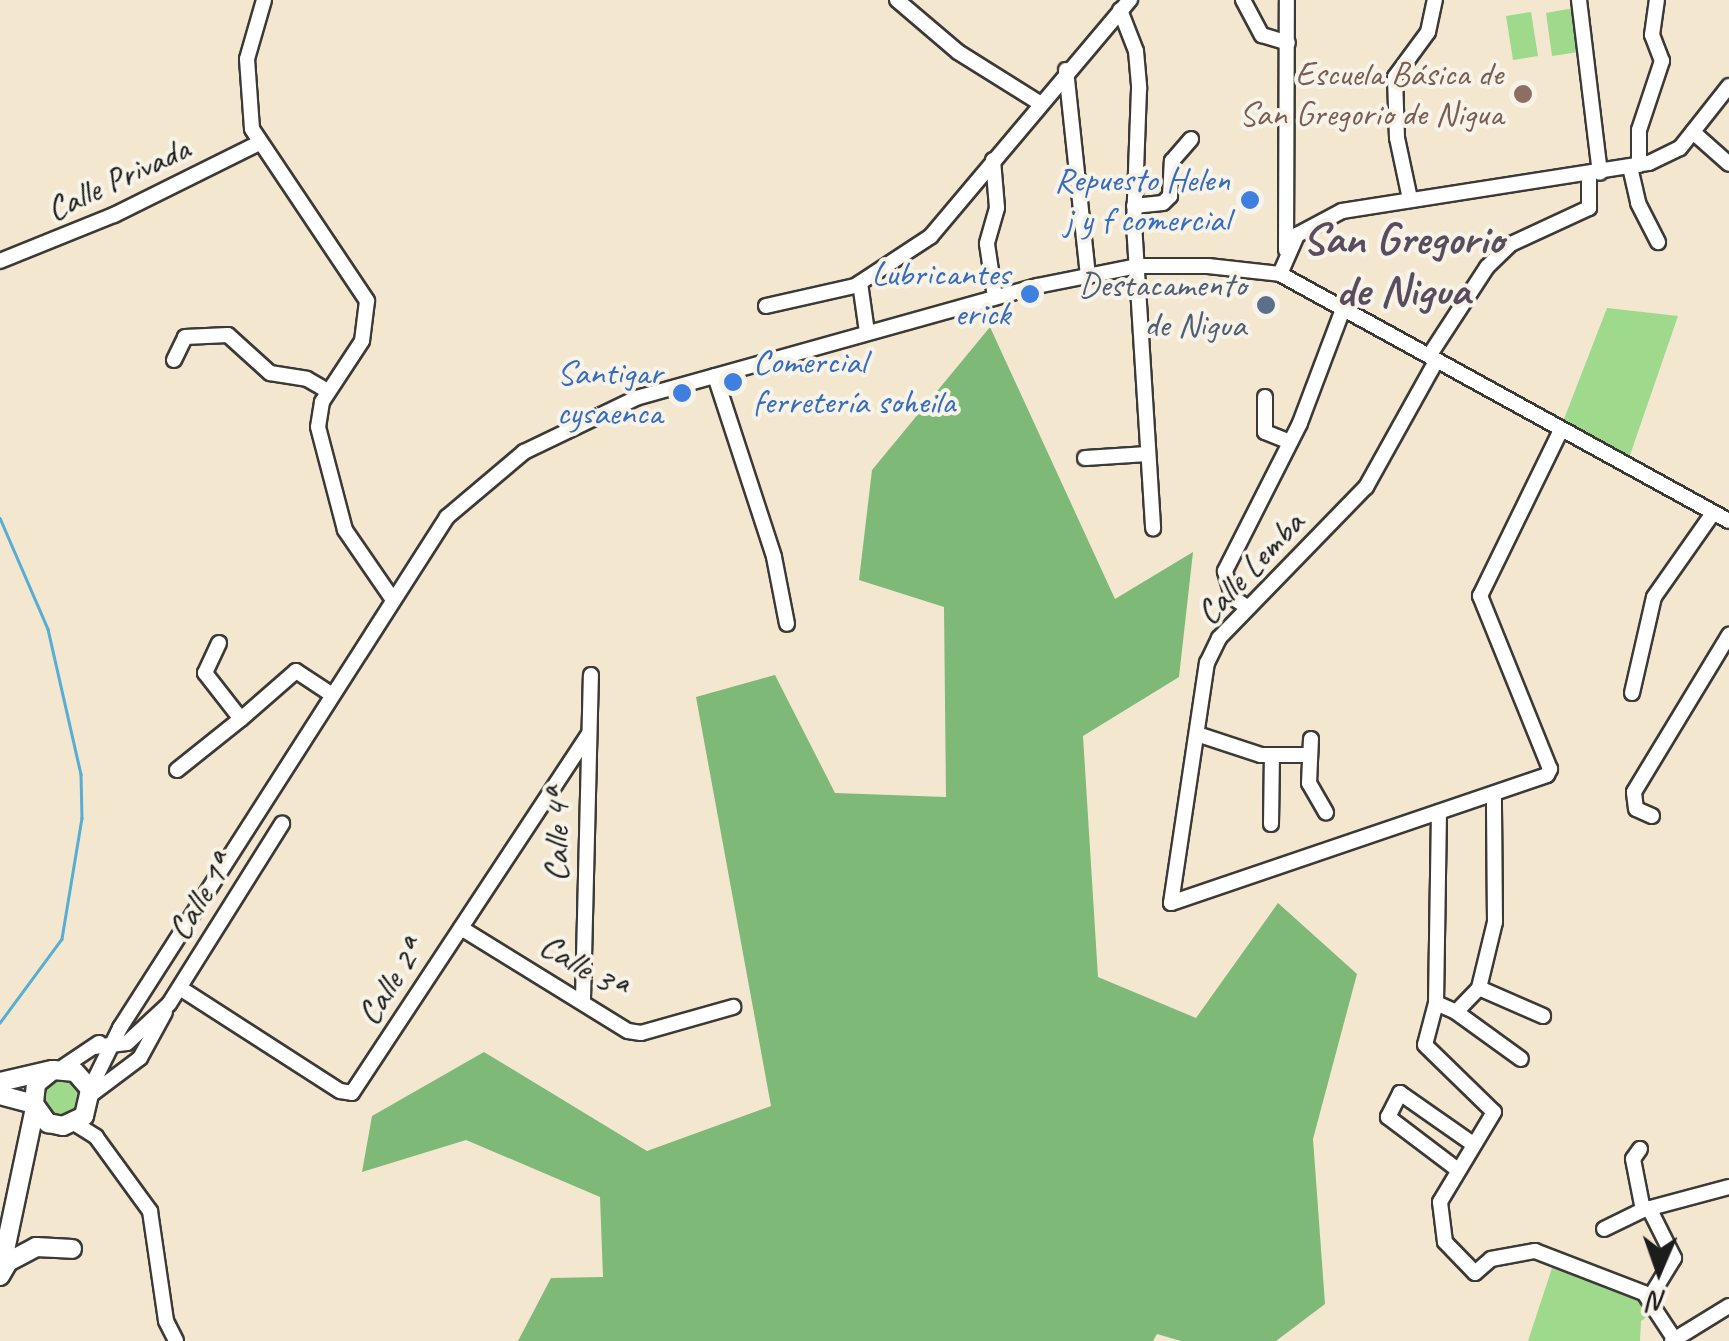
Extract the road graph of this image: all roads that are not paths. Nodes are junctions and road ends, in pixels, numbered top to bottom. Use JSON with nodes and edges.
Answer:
{"nodes":[{"id":1,"x":264,"y":0,"type":"edge"},
{"id":2,"x":897,"y":0,"type":"edge"},
{"id":3,"x":1243,"y":0,"type":"edge"},
{"id":4,"x":1287,"y":0,"type":"edge"},
{"id":5,"x":1435,"y":0,"type":"edge"},
{"id":6,"x":1579,"y":0,"type":"edge"},
{"id":7,"x":1657,"y":0,"type":"edge"},
{"id":8,"x":1125,"y":5,"type":"edge"},
{"id":9,"x":1288,"y":43,"type":"junction"},
{"id":10,"x":1066,"y":70,"type":"junction"},
{"id":11,"x":1729,"y":86,"type":"edge"},
{"id":12,"x":1038,"y":102,"type":"junction"},
{"id":13,"x":1694,"y":132,"type":"junction"},
{"id":14,"x":1191,"y":139,"type":"dead end"},
{"id":15,"x":259,"y":143,"type":"junction"},
{"id":16,"x":993,"y":160,"type":"junction"},
{"id":17,"x":1729,"y":164,"type":"edge"},
{"id":18,"x":1634,"y":166,"type":"junction"},
{"id":19,"x":1595,"y":174,"type":"junction"},
{"id":20,"x":1410,"y":199,"type":"junction"},
{"id":21,"x":1134,"y":206,"type":"junction"},
{"id":22,"x":1658,"y":242,"type":"dead end"},
{"id":23,"x":1286,"y":251,"type":"junction"},
{"id":24,"x":0,"y":260,"type":"edge"},
{"id":25,"x":1137,"y":266,"type":"junction"},
{"id":26,"x":1280,"y":274,"type":"junction"},
{"id":27,"x":1088,"y":276,"type":"junction"},
{"id":28,"x":860,"y":283,"type":"junction"},
{"id":29,"x":995,"y":298,"type":"junction"},
{"id":30,"x":766,"y":306,"type":"dead end"},
{"id":31,"x":1344,"y":310,"type":"junction"},
{"id":32,"x":867,"y":332,"type":"junction"},
{"id":33,"x":1432,"y":359,"type":"junction"},
{"id":34,"x":174,"y":360,"type":"dead end"},
{"id":35,"x":715,"y":376,"type":"junction"},
{"id":36,"x":328,"y":391,"type":"junction"},
{"id":37,"x":1265,"y":397,"type":"dead end"},
{"id":38,"x":1561,"y":430,"type":"junction"},
{"id":39,"x":1290,"y":442,"type":"junction"},
{"id":40,"x":1148,"y":454,"type":"junction"},
{"id":41,"x":1085,"y":458,"type":"dead end"},
{"id":42,"x":1713,"y":513,"type":"junction"},
{"id":43,"x":1729,"y":522,"type":"edge"},
{"id":44,"x":1153,"y":528,"type":"dead end"},
{"id":45,"x":391,"y":598,"type":"junction"},
{"id":46,"x":1247,"y":607,"type":"junction"},
{"id":47,"x":787,"y":624,"type":"dead end"},
{"id":48,"x":1729,"y":635,"type":"edge"},
{"id":49,"x":219,"y":642,"type":"dead end"},
{"id":50,"x":591,"y":675,"type":"dead end"},
{"id":51,"x":1632,"y":692,"type":"dead end"},
{"id":52,"x":331,"y":694,"type":"junction"},
{"id":53,"x":241,"y":720,"type":"junction"},
{"id":54,"x":589,"y":734,"type":"junction"},
{"id":55,"x":1200,"y":735,"type":"junction"},
{"id":56,"x":1311,"y":739,"type":"dead end"},
{"id":57,"x":1310,"y":755,"type":"junction"},
{"id":58,"x":1272,"y":756,"type":"junction"},
{"id":59,"x":177,"y":770,"type":"dead end"},
{"id":60,"x":1494,"y":795,"type":"junction"},
{"id":61,"x":1326,"y":812,"type":"dead end"},
{"id":62,"x":1440,"y":812,"type":"junction"},
{"id":63,"x":1652,"y":816,"type":"dead end"},
{"id":64,"x":282,"y":824,"type":"dead end"},
{"id":65,"x":1271,"y":824,"type":"dead end"},
{"id":66,"x":461,"y":928,"type":"junction"},
{"id":67,"x":180,"y":988,"type":"junction"},
{"id":68,"x":1480,"y":988,"type":"junction"},
{"id":69,"x":583,"y":999,"type":"junction"},
{"id":70,"x":168,"y":1004,"type":"junction"},
{"id":71,"x":1436,"y":1004,"type":"junction"},
{"id":72,"x":733,"y":1007,"type":"dead end"},
{"id":73,"x":1456,"y":1012,"type":"junction"},
{"id":74,"x":1543,"y":1016,"type":"dead end"},
{"id":75,"x":120,"y":1028,"type":"junction"},
{"id":76,"x":94,"y":1046,"type":"junction"},
{"id":77,"x":114,"y":1046,"type":"junction"},
{"id":78,"x":1521,"y":1060,"type":"dead end"},
{"id":79,"x":56,"y":1069,"type":"junction"},
{"id":80,"x":0,"y":1082,"type":"edge"},
{"id":81,"x":0,"y":1095,"type":"edge"},
{"id":82,"x":90,"y":1096,"type":"junction"},
{"id":83,"x":34,"y":1106,"type":"junction"},
{"id":84,"x":66,"y":1125,"type":"junction"},
{"id":85,"x":96,"y":1137,"type":"junction"},
{"id":86,"x":1473,"y":1144,"type":"junction"},
{"id":87,"x":1640,"y":1149,"type":"dead end"},
{"id":88,"x":27,"y":1152,"type":"junction"},
{"id":89,"x":1458,"y":1170,"type":"junction"},
{"id":90,"x":1729,"y":1187,"type":"edge"},
{"id":91,"x":1646,"y":1209,"type":"junction"},
{"id":92,"x":1604,"y":1229,"type":"dead end"},
{"id":93,"x":72,"y":1249,"type":"dead end"},
{"id":94,"x":0,"y":1275,"type":"edge"},
{"id":95,"x":1649,"y":1299,"type":"junction"},
{"id":96,"x":1729,"y":1306,"type":"edge"},
{"id":97,"x":1673,"y":1339,"type":"edge"},
{"id":98,"x":176,"y":1341,"type":"edge"}],
"edges":[{"from":1,"to":15,"type":"street"},
{"from":2,"to":12,"type":"street"},
{"from":3,"to":9,"type":"street"},
{"from":4,"to":9,"type":"street"},
{"from":5,"to":20,"type":"street"},
{"from":6,"to":19,"type":"street"},
{"from":7,"to":18,"type":"street"},
{"from":8,"to":10,"type":"street"},
{"from":8,"to":21,"type":"street"},
{"from":9,"to":23,"type":"street"},
{"from":10,"to":12,"type":"street"},
{"from":10,"to":27,"type":"street"},
{"from":11,"to":13,"type":"street"},
{"from":12,"to":16,"type":"street"},
{"from":13,"to":17,"type":"street"},
{"from":13,"to":18,"type":"street"},
{"from":14,"to":21,"type":"street"},
{"from":15,"to":24,"type":"street","name":"Calle Privada"},
{"from":15,"to":36,"type":"street"},
{"from":16,"to":28,"type":"street"},
{"from":16,"to":29,"type":"street"},
{"from":18,"to":19,"type":"street"},
{"from":18,"to":22,"type":"street"},
{"from":19,"to":20,"type":"street"},
{"from":19,"to":33,"type":"street","name":"Calle Lemba"},
{"from":20,"to":23,"type":"street"},
{"from":21,"to":25,"type":"street"},
{"from":23,"to":26,"type":"street"},
{"from":25,"to":26,"type":"street"},
{"from":25,"to":27,"type":"street"},
{"from":25,"to":40,"type":"street"},
{"from":26,"to":31,"type":"street"},
{"from":27,"to":29,"type":"street"},
{"from":28,"to":30,"type":"street"},
{"from":28,"to":32,"type":"street"},
{"from":29,"to":32,"type":"street"},
{"from":31,"to":33,"type":"street"},
{"from":31,"to":39,"type":"street"},
{"from":32,"to":35,"type":"street"},
{"from":33,"to":38,"type":"street"},
{"from":33,"to":46,"type":"street","name":"Calle Lemba"},
{"from":34,"to":36,"type":"street"},
{"from":35,"to":45,"type":"street"},
{"from":35,"to":47,"type":"street"},
{"from":36,"to":45,"type":"street"},
{"from":37,"to":39,"type":"street"},
{"from":38,"to":42,"type":"street"},
{"from":38,"to":60,"type":"street"},
{"from":39,"to":46,"type":"street"},
{"from":40,"to":41,"type":"street"},
{"from":40,"to":44,"type":"street"},
{"from":42,"to":43,"type":"street"},
{"from":42,"to":51,"type":"street"},
{"from":45,"to":52,"type":"street"},
{"from":46,"to":55,"type":"street","name":"Calle Lemba"},
{"from":48,"to":63,"type":"street"},
{"from":49,"to":53,"type":"street"},
{"from":50,"to":54,"type":"street","name":"Calle 4ª"},
{"from":52,"to":53,"type":"street"},
{"from":52,"to":75,"type":"street"},
{"from":53,"to":59,"type":"street"},
{"from":54,"to":66,"type":"street","name":"Calle 2ª"},
{"from":54,"to":69,"type":"street","name":"Calle 4ª"},
{"from":55,"to":58,"type":"street"},
{"from":55,"to":62,"type":"street","name":"Calle Lemba"},
{"from":56,"to":57,"type":"street"},
{"from":57,"to":58,"type":"street"},
{"from":57,"to":61,"type":"street"},
{"from":58,"to":65,"type":"street"},
{"from":60,"to":62,"type":"street"},
{"from":60,"to":68,"type":"street"},
{"from":62,"to":71,"type":"street"},
{"from":64,"to":67,"type":"street","name":"Calle 1ª"},
{"from":66,"to":67,"type":"street","name":"Calle 2ª"},
{"from":66,"to":69,"type":"street","name":"Calle 3ª"},
{"from":67,"to":70,"type":"street","name":"Calle 1ª"},
{"from":68,"to":73,"type":"street"},
{"from":68,"to":74,"type":"street"},
{"from":69,"to":72,"type":"street","name":"Calle 3ª"},
{"from":70,"to":77,"type":"street","name":"Calle 1ª"},
{"from":70,"to":82,"type":"street","name":"Calle 1ª"},
{"from":71,"to":73,"type":"street"},
{"from":71,"to":86,"type":"street"},
{"from":73,"to":78,"type":"street"},
{"from":75,"to":76,"type":"street"},
{"from":75,"to":77,"type":"street"},
{"from":76,"to":77,"type":"street"},
{"from":76,"to":79,"type":"street"},
{"from":77,"to":82,"type":"street"},
{"from":79,"to":80,"type":"main road"},
{"from":79,"to":82,"type":"main road"},
{"from":79,"to":83,"type":"main road"},
{"from":81,"to":83,"type":"main road"},
{"from":82,"to":84,"type":"main road"},
{"from":82,"to":85,"type":"street"},
{"from":83,"to":84,"type":"main road"},
{"from":83,"to":88,"type":"main road"},
{"from":84,"to":85,"type":"street"},
{"from":84,"to":88,"type":"main road"},
{"from":85,"to":98,"type":"street"},
{"from":86,"to":89,"type":"street"},
{"from":86,"to":89,"type":"street"},
{"from":87,"to":91,"type":"street"},
{"from":88,"to":94,"type":"main road"},
{"from":89,"to":95,"type":"street"},
{"from":90,"to":91,"type":"street"},
{"from":91,"to":92,"type":"street"},
{"from":91,"to":95,"type":"street"},
{"from":93,"to":94,"type":"main road"},
{"from":95,"to":97,"type":"street"},
{"from":96,"to":97,"type":"street"}]}
